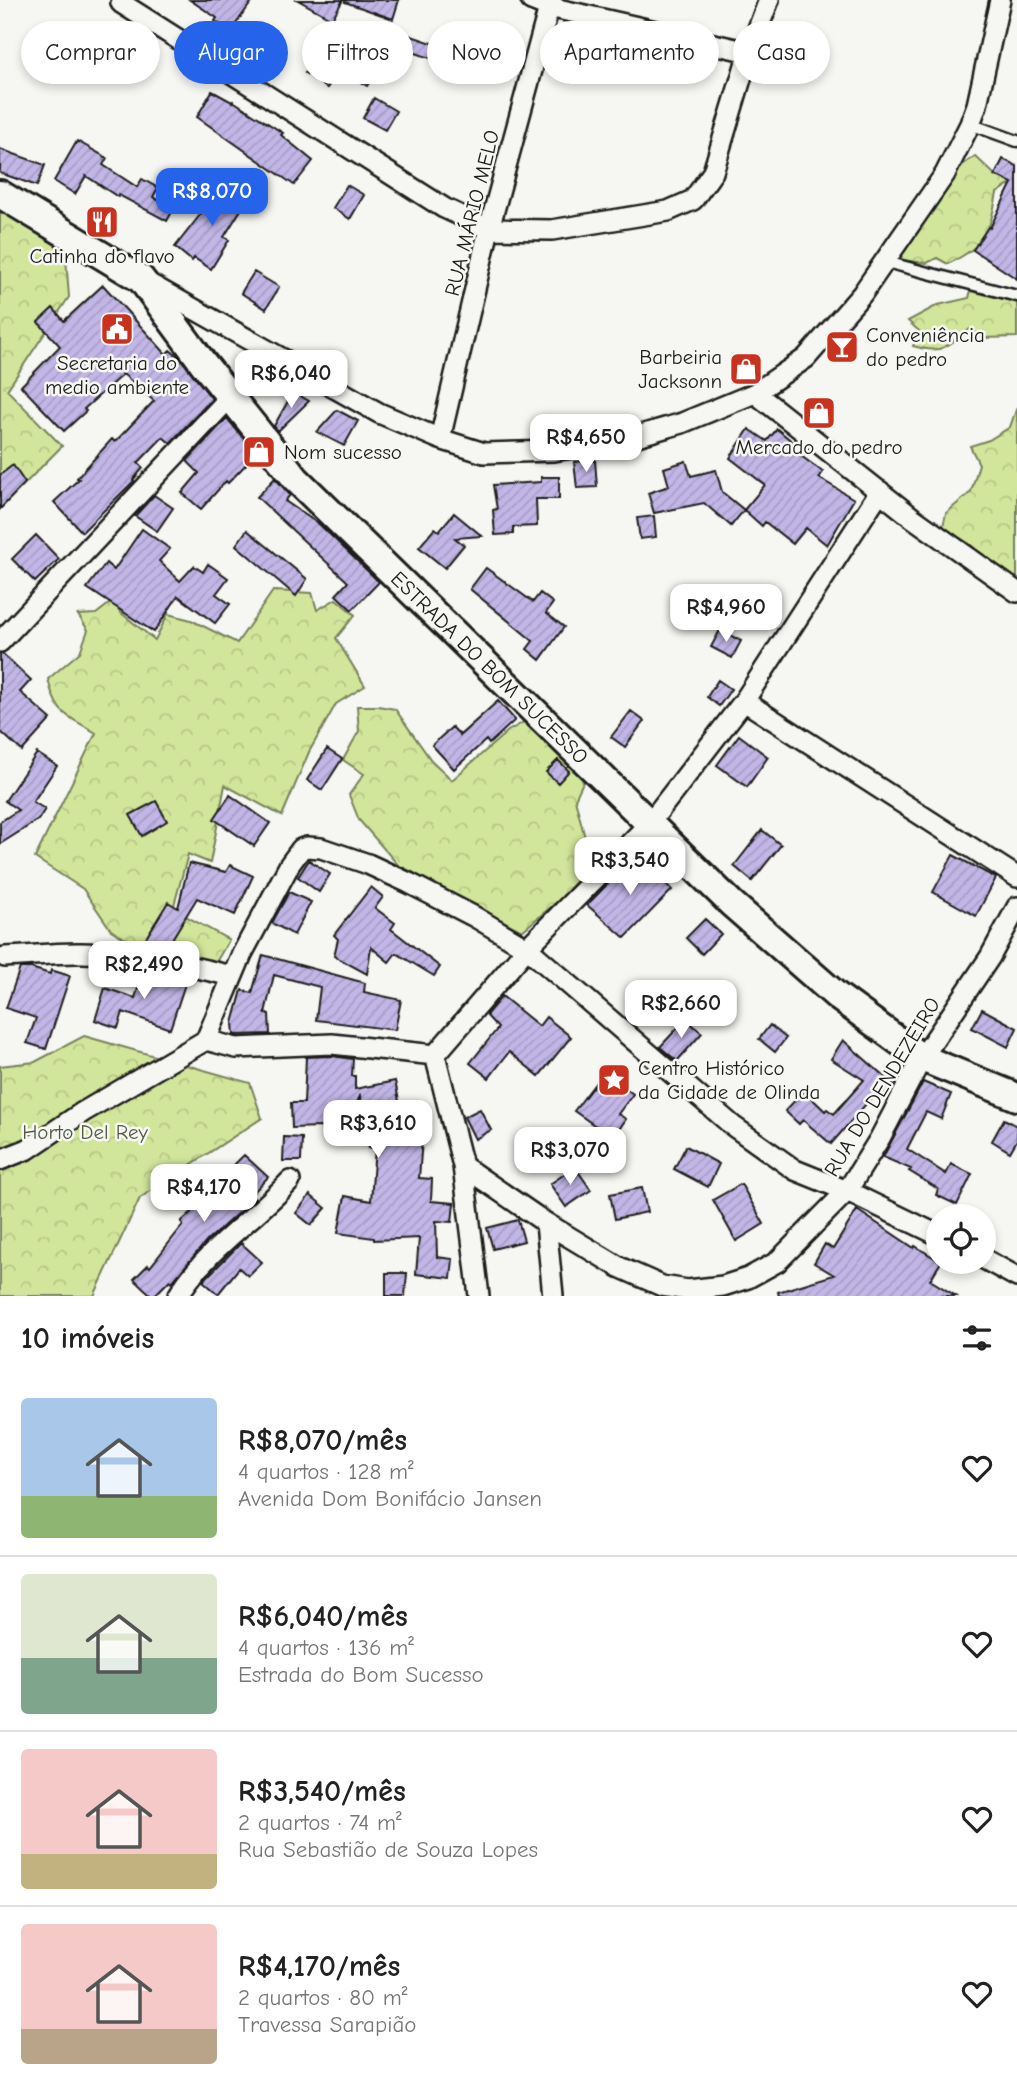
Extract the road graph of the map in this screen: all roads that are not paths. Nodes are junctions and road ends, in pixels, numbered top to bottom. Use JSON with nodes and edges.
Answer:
{"nodes":[{"id":1,"x":769,"y":0,"type":"edge"},
{"id":2,"x":1000,"y":0,"type":"edge"},
{"id":3,"x":544,"y":2,"type":"edge"},
{"id":4,"x":121,"y":3,"type":"dead end"},
{"id":5,"x":761,"y":21,"type":"edge"},
{"id":6,"x":733,"y":48,"type":"edge"},
{"id":7,"x":739,"y":84,"type":"edge"},
{"id":8,"x":971,"y":124,"type":"junction"},
{"id":9,"x":1017,"y":141,"type":"edge"},
{"id":10,"x":0,"y":194,"type":"edge"},
{"id":11,"x":489,"y":229,"type":"junction"},
{"id":12,"x":886,"y":261,"type":"junction"},
{"id":13,"x":141,"y":279,"type":"junction"},
{"id":14,"x":1017,"y":296,"type":"edge"},
{"id":15,"x":277,"y":357,"type":"junction"},
{"id":16,"x":755,"y":393,"type":"junction"},
{"id":17,"x":231,"y":396,"type":"junction"},
{"id":18,"x":440,"y":439,"type":"junction"},
{"id":19,"x":880,"y":492,"type":"junction"},
{"id":20,"x":1017,"y":592,"type":"edge"},
{"id":21,"x":0,"y":642,"type":"edge"},
{"id":22,"x":744,"y":701,"type":"junction"},
{"id":23,"x":648,"y":825,"type":"junction"},
{"id":24,"x":1017,"y":877,"type":"edge"},
{"id":25,"x":1017,"y":907,"type":"edge"},
{"id":26,"x":527,"y":948,"type":"junction"},
{"id":27,"x":5,"y":957,"type":"dead end"},
{"id":28,"x":232,"y":976,"type":"junction"},
{"id":29,"x":206,"y":1040,"type":"junction"},
{"id":30,"x":435,"y":1055,"type":"junction"},
{"id":31,"x":922,"y":1058,"type":"junction"},
{"id":32,"x":1017,"y":1097,"type":"edge"},
{"id":33,"x":0,"y":1160,"type":"edge"},
{"id":34,"x":463,"y":1166,"type":"junction"},
{"id":35,"x":290,"y":1181,"type":"dead end"},
{"id":36,"x":848,"y":1191,"type":"junction"},
{"id":37,"x":546,"y":1223,"type":"junction"},
{"id":38,"x":926,"y":1230,"type":"edge"},
{"id":39,"x":996,"y":1266,"type":"edge"},
{"id":40,"x":1017,"y":1277,"type":"edge"},
{"id":41,"x":177,"y":1296,"type":"edge"},
{"id":42,"x":479,"y":1296,"type":"edge"},
{"id":43,"x":552,"y":1296,"type":"edge"}],
"edges":[{"from":1,"to":5,"type":"street"},
{"from":2,"to":8,"type":"street"},
{"from":3,"to":6,"type":"street"},
{"from":3,"to":11,"type":"street","name":"RUA MÁRIO MELO"},
{"from":4,"to":11,"type":"street"},
{"from":7,"to":11,"type":"street"},
{"from":8,"to":9,"type":"lane"},
{"from":8,"to":12,"type":"street"},
{"from":10,"to":13,"type":"street","name":"ESTRADA DO BOM SUCESSO"},
{"from":11,"to":18,"type":"street","name":"RUA MÁRIO MELO"},
{"from":12,"to":14,"type":"lane"},
{"from":12,"to":16,"type":"street"},
{"from":13,"to":15,"type":"street"},
{"from":13,"to":17,"type":"street","name":"ESTRADA DO BOM SUCESSO"},
{"from":15,"to":17,"type":"street"},
{"from":15,"to":18,"type":"street"},
{"from":16,"to":18,"type":"street"},
{"from":16,"to":19,"type":"street"},
{"from":17,"to":21,"type":"street"},
{"from":17,"to":23,"type":"street","name":"ESTRADA DO BOM SUCESSO"},
{"from":19,"to":20,"type":"street"},
{"from":19,"to":22,"type":"street"},
{"from":22,"to":23,"type":"street"},
{"from":22,"to":24,"type":"street"},
{"from":23,"to":26,"type":"street"},
{"from":23,"to":31,"type":"street","name":"ESTRADA DO BOM SUCESSO"},
{"from":25,"to":31,"type":"street","name":"RUA DO DENDEZEIRO"},
{"from":26,"to":28,"type":"street"},
{"from":26,"to":30,"type":"street"},
{"from":26,"to":36,"type":"street"},
{"from":27,"to":28,"type":"street"},
{"from":28,"to":29,"type":"street"},
{"from":29,"to":30,"type":"street"},
{"from":29,"to":33,"type":"street"},
{"from":30,"to":34,"type":"street"},
{"from":31,"to":32,"type":"street","name":"ESTRADA DO BOM SUCESSO"},
{"from":31,"to":36,"type":"street","name":"RUA DO DENDEZEIRO"},
{"from":34,"to":37,"type":"street","name":"RUA DO DENDEZEIRO"},
{"from":34,"to":42,"type":"street"},
{"from":35,"to":41,"type":"street"},
{"from":36,"to":37,"type":"street","name":"RUA DO DENDEZEIRO"},
{"from":36,"to":38,"type":"street"},
{"from":37,"to":43,"type":"street"},
{"from":39,"to":40,"type":"street"}]}
